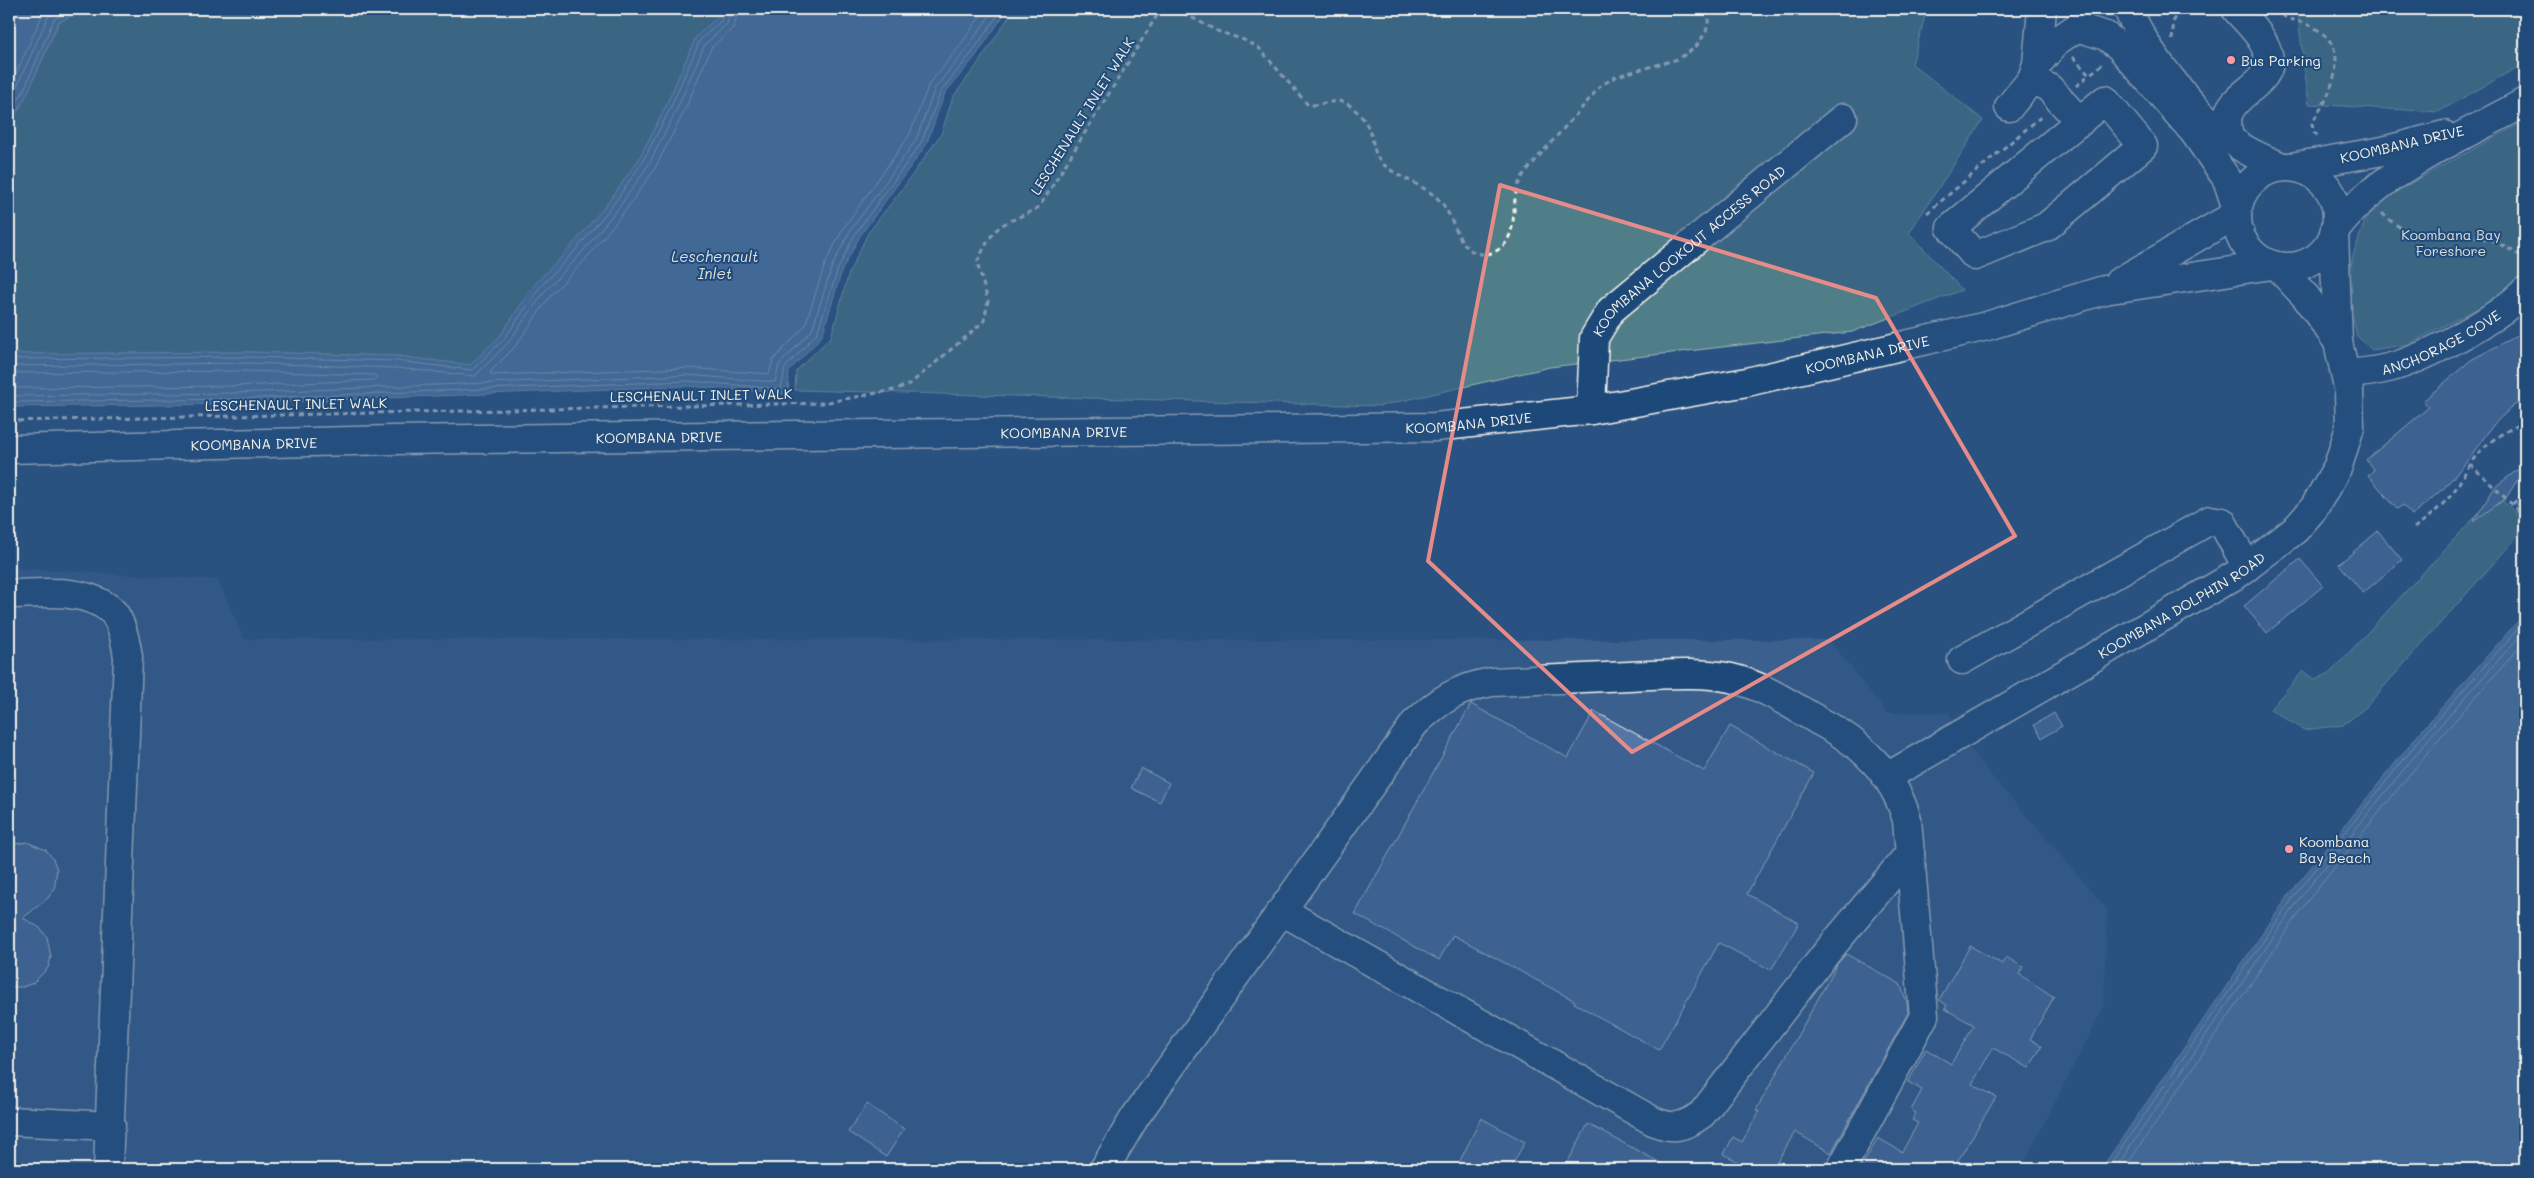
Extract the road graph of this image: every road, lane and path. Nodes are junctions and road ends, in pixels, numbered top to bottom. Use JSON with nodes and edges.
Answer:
{"nodes":[{"id":1,"x":1168,"y":9,"type":"edge"},
{"id":2,"x":1176,"y":9,"type":"edge"},
{"id":3,"x":1711,"y":9,"type":"edge"},
{"id":4,"x":2042,"y":9,"type":"edge"},
{"id":5,"x":2046,"y":9,"type":"edge"},
{"id":6,"x":2118,"y":9,"type":"edge"},
{"id":7,"x":2128,"y":9,"type":"edge"},
{"id":8,"x":2175,"y":9,"type":"edge"},
{"id":9,"x":2236,"y":9,"type":"edge"},
{"id":10,"x":2275,"y":9,"type":"edge"},
{"id":11,"x":2080,"y":29,"type":"junction"},
{"id":12,"x":2175,"y":47,"type":"dead end"},
{"id":13,"x":2034,"y":71,"type":"junction"},
{"id":14,"x":2089,"y":75,"type":"dead end"},
{"id":15,"x":2070,"y":92,"type":"dead end"},
{"id":16,"x":2525,"y":102,"type":"edge"},
{"id":17,"x":2009,"y":107,"type":"dead end"},
{"id":18,"x":2043,"y":114,"type":"dead end"},
{"id":19,"x":1843,"y":118,"type":"dead end"},
{"id":20,"x":2080,"y":122,"type":"junction"},
{"id":21,"x":2487,"y":124,"type":"junction"},
{"id":22,"x":2229,"y":139,"type":"junction"},
{"id":23,"x":2324,"y":140,"type":"dead end"},
{"id":24,"x":2285,"y":167,"type":"junction"},
{"id":25,"x":2377,"y":206,"type":"dead end"},
{"id":26,"x":2237,"y":211,"type":"junction"},
{"id":27,"x":1926,"y":212,"type":"dead end"},
{"id":28,"x":2335,"y":232,"type":"junction"},
{"id":29,"x":2525,"y":259,"type":"edge"},
{"id":30,"x":2275,"y":266,"type":"junction"},
{"id":31,"x":2104,"y":290,"type":"junction"},
{"id":32,"x":2525,"y":291,"type":"edge"},
{"id":33,"x":2338,"y":342,"type":"junction"},
{"id":34,"x":2346,"y":374,"type":"junction"},
{"id":35,"x":1591,"y":410,"type":"junction"},
{"id":36,"x":9,"y":421,"type":"edge"},
{"id":37,"x":2525,"y":422,"type":"edge"},
{"id":38,"x":9,"y":449,"type":"edge"},
{"id":39,"x":2470,"y":464,"type":"junction"},
{"id":40,"x":2525,"y":491,"type":"edge"},
{"id":41,"x":2525,"y":497,"type":"edge"},
{"id":42,"x":2525,"y":502,"type":"edge"},
{"id":43,"x":2513,"y":504,"type":"junction"},
{"id":44,"x":2525,"y":512,"type":"edge"},
{"id":45,"x":2414,"y":528,"type":"dead end"},
{"id":46,"x":2247,"y":567,"type":"junction"},
{"id":47,"x":9,"y":594,"type":"edge"},
{"id":48,"x":1962,"y":660,"type":"dead end"},
{"id":49,"x":1887,"y":777,"type":"junction"},
{"id":50,"x":1910,"y":853,"type":"junction"},
{"id":51,"x":1282,"y":911,"type":"junction"},
{"id":52,"x":9,"y":1121,"type":"edge"},
{"id":53,"x":111,"y":1126,"type":"junction"},
{"id":54,"x":108,"y":1169,"type":"edge"},
{"id":55,"x":1104,"y":1169,"type":"edge"},
{"id":56,"x":1841,"y":1169,"type":"edge"}],
"edges":[{"from":1,"to":36,"type":"path","name":"LESCHENAULT INLET WALK"},
{"from":2,"to":3,"type":"path"},
{"from":4,"to":13,"type":"main road"},
{"from":5,"to":11,"type":"main road"},
{"from":6,"to":11,"type":"main road"},
{"from":7,"to":22,"type":"main road"},
{"from":8,"to":12,"type":"path"},
{"from":9,"to":22,"type":"main road"},
{"from":10,"to":23,"type":"path"},
{"from":11,"to":13,"type":"main road"},
{"from":11,"to":26,"type":"main road"},
{"from":13,"to":17,"type":"main road"},
{"from":13,"to":20,"type":"main road"},
{"from":14,"to":15,"type":"path"},
{"from":16,"to":21,"type":"main road","name":"KOOMBANA DRIVE"},
{"from":18,"to":27,"type":"path"},
{"from":19,"to":35,"type":"main road","name":"KOOMBANA LOOKOUT ACCESS ROAD"},
{"from":20,"to":20,"type":"main road"},
{"from":21,"to":24,"type":"main road","name":"KOOMBANA DRIVE"},
{"from":21,"to":28,"type":"main road","name":"KOOMBANA DRIVE"},
{"from":22,"to":24,"type":"main road"},
{"from":24,"to":26,"type":"main road"},
{"from":24,"to":28,"type":"main road"},
{"from":25,"to":29,"type":"path"},
{"from":26,"to":30,"type":"main road"},
{"from":26,"to":31,"type":"main road","name":"KOOMBANA DRIVE"},
{"from":28,"to":30,"type":"main road"},
{"from":28,"to":33,"type":"main road","name":"KOOMBANA DOLPHIN ROAD"},
{"from":30,"to":31,"type":"main road","name":"KOOMBANA DRIVE"},
{"from":30,"to":33,"type":"main road","name":"KOOMBANA DOLPHIN ROAD"},
{"from":31,"to":35,"type":"main road","name":"KOOMBANA DRIVE"},
{"from":32,"to":34,"type":"main road","name":"ANCHORAGE COVE"},
{"from":33,"to":34,"type":"main road","name":"KOOMBANA DOLPHIN ROAD"},
{"from":34,"to":46,"type":"main road","name":"KOOMBANA DOLPHIN ROAD"},
{"from":35,"to":38,"type":"main road","name":"KOOMBANA DRIVE"},
{"from":37,"to":39,"type":"path"},
{"from":39,"to":43,"type":"path"},
{"from":39,"to":45,"type":"path"},
{"from":40,"to":43,"type":"path"},
{"from":41,"to":42,"type":"path"},
{"from":43,"to":44,"type":"path"},
{"from":46,"to":48,"type":"main road"},
{"from":46,"to":49,"type":"main road","name":"KOOMBANA DOLPHIN ROAD"},
{"from":47,"to":53,"type":"main road"},
{"from":49,"to":50,"type":"main road"},
{"from":49,"to":51,"type":"main road"},
{"from":50,"to":51,"type":"main road"},
{"from":50,"to":56,"type":"main road"},
{"from":51,"to":55,"type":"main road"},
{"from":52,"to":53,"type":"main road"},
{"from":53,"to":54,"type":"main road"}]}
